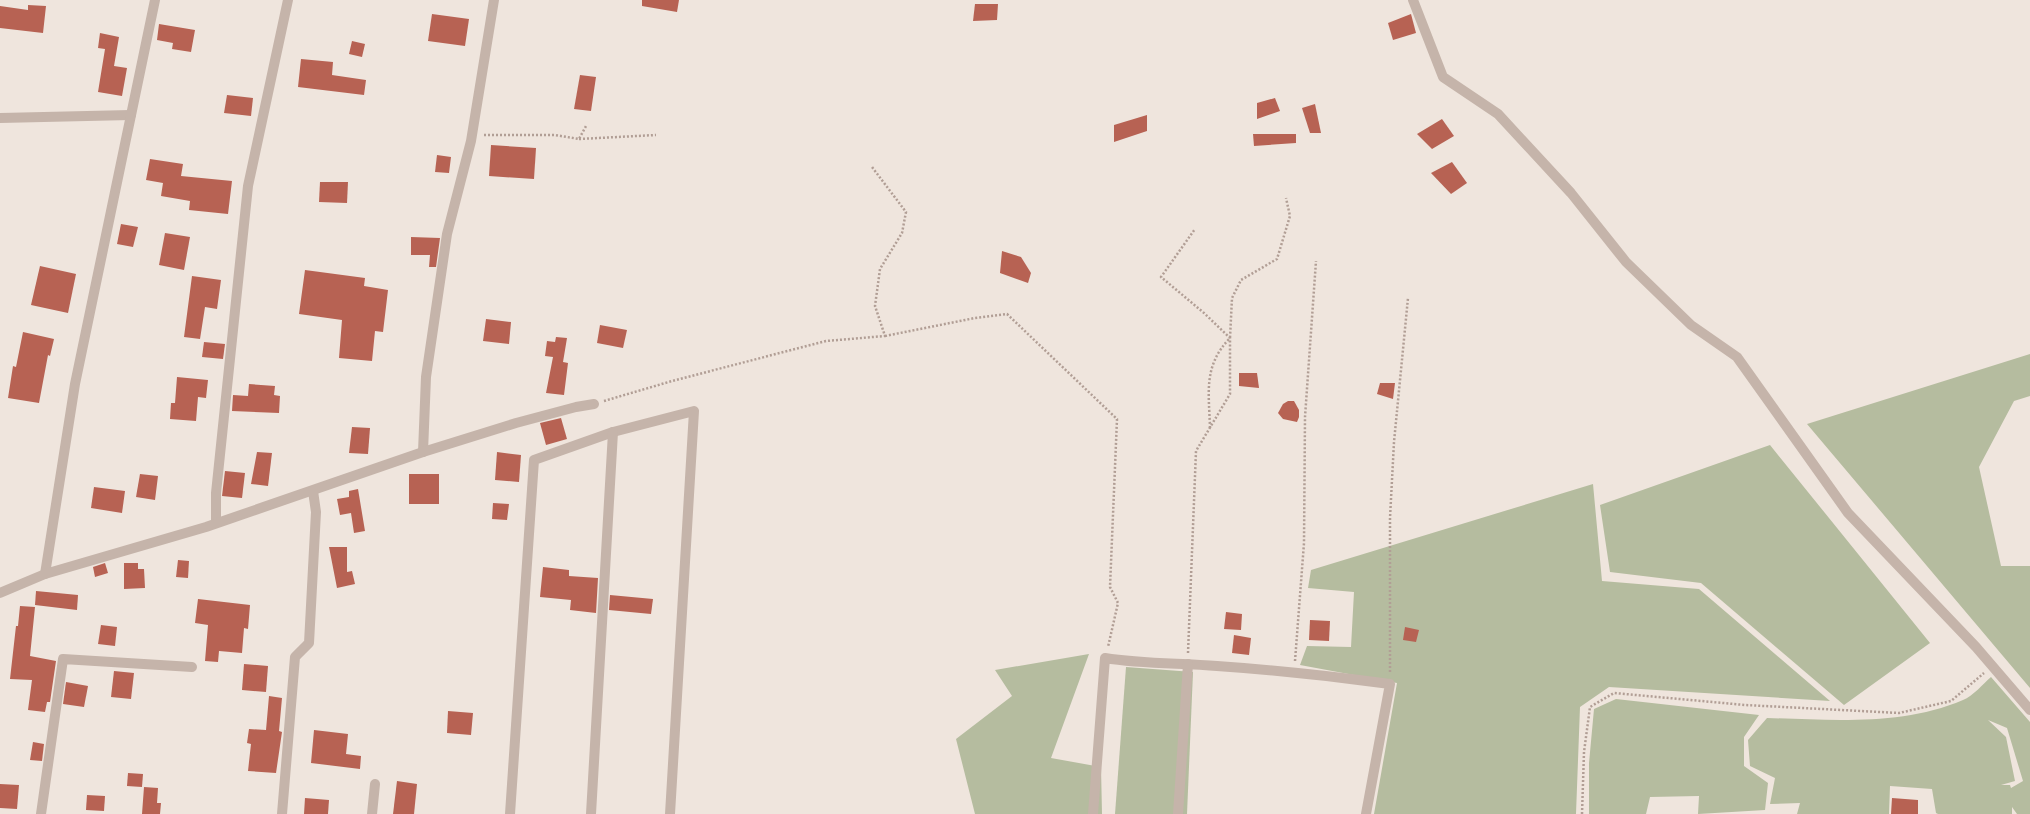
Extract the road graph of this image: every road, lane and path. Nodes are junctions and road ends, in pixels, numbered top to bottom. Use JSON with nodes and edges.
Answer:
{"nodes":[{"id":1,"x":155,"y":0,"type":"edge"},
{"id":2,"x":288,"y":0,"type":"edge"},
{"id":3,"x":494,"y":0,"type":"edge"},
{"id":4,"x":1413,"y":0,"type":"edge"},
{"id":5,"x":131,"y":115,"type":"junction"},
{"id":6,"x":0,"y":118,"type":"edge"},
{"id":7,"x":586,"y":126,"type":"dead end"},
{"id":8,"x":656,"y":135,"type":"dead end"},
{"id":9,"x":579,"y":139,"type":"junction"},
{"id":10,"x":471,"y":141,"type":"junction"},
{"id":11,"x":872,"y":167,"type":"dead end"},
{"id":12,"x":1286,"y":198,"type":"dead end"},
{"id":13,"x":1195,"y":229,"type":"dead end"},
{"id":14,"x":1316,"y":261,"type":"dead end"},
{"id":15,"x":1408,"y":298,"type":"dead end"},
{"id":16,"x":885,"y":336,"type":"junction"},
{"id":17,"x":1230,"y":338,"type":"junction"},
{"id":18,"x":594,"y":404,"type":"joint"},
{"id":19,"x":1210,"y":428,"type":"junction"},
{"id":20,"x":613,"y":432,"type":"junction"},
{"id":21,"x":423,"y":452,"type":"junction"},
{"id":22,"x":313,"y":490,"type":"junction"},
{"id":23,"x":216,"y":522,"type":"junction"},
{"id":24,"x":45,"y":574,"type":"junction"},
{"id":25,"x":0,"y":593,"type":"edge"},
{"id":26,"x":1105,"y":658,"type":"junction"},
{"id":27,"x":1188,"y":664,"type":"junction"},
{"id":28,"x":1992,"y":666,"type":"junction"},
{"id":29,"x":192,"y":667,"type":"dead end"},
{"id":30,"x":1294,"y":671,"type":"junction"},
{"id":31,"x":1390,"y":684,"type":"junction"},
{"id":32,"x":2030,"y":710,"type":"edge"},
{"id":33,"x":375,"y":784,"type":"dead end"},
{"id":34,"x":41,"y":814,"type":"edge"},
{"id":35,"x":282,"y":814,"type":"edge"},
{"id":36,"x":372,"y":814,"type":"edge"},
{"id":37,"x":510,"y":814,"type":"edge"},
{"id":38,"x":591,"y":814,"type":"edge"},
{"id":39,"x":670,"y":814,"type":"edge"},
{"id":40,"x":1093,"y":814,"type":"edge"},
{"id":41,"x":1178,"y":814,"type":"edge"},
{"id":42,"x":1366,"y":814,"type":"edge"},
{"id":43,"x":1582,"y":814,"type":"edge"}],
"edges":[{"from":1,"to":5,"type":"street"},
{"from":2,"to":23,"type":"street"},
{"from":3,"to":10,"type":"street"},
{"from":4,"to":28,"type":"street"},
{"from":5,"to":6,"type":"street"},
{"from":5,"to":24,"type":"street"},
{"from":7,"to":9,"type":"path"},
{"from":8,"to":9,"type":"path"},
{"from":9,"to":10,"type":"path"},
{"from":10,"to":21,"type":"street"},
{"from":11,"to":16,"type":"path"},
{"from":12,"to":17,"type":"path"},
{"from":13,"to":17,"type":"path"},
{"from":14,"to":30,"type":"path"},
{"from":15,"to":31,"type":"path"},
{"from":16,"to":18,"type":"path"},
{"from":16,"to":26,"type":"path"},
{"from":17,"to":19,"type":"path"},
{"from":17,"to":19,"type":"path"},
{"from":18,"to":21,"type":"street"},
{"from":19,"to":27,"type":"path"},
{"from":20,"to":37,"type":"street"},
{"from":20,"to":38,"type":"street"},
{"from":20,"to":39,"type":"street"},
{"from":21,"to":22,"type":"street"},
{"from":22,"to":23,"type":"street"},
{"from":22,"to":35,"type":"street"},
{"from":23,"to":24,"type":"street"},
{"from":24,"to":25,"type":"street"},
{"from":26,"to":27,"type":"street"},
{"from":26,"to":40,"type":"street"},
{"from":27,"to":30,"type":"street"},
{"from":27,"to":41,"type":"street"},
{"from":28,"to":32,"type":"street"},
{"from":28,"to":43,"type":"path"},
{"from":29,"to":34,"type":"street"},
{"from":30,"to":31,"type":"street"},
{"from":31,"to":42,"type":"street"},
{"from":33,"to":36,"type":"street"}]}
